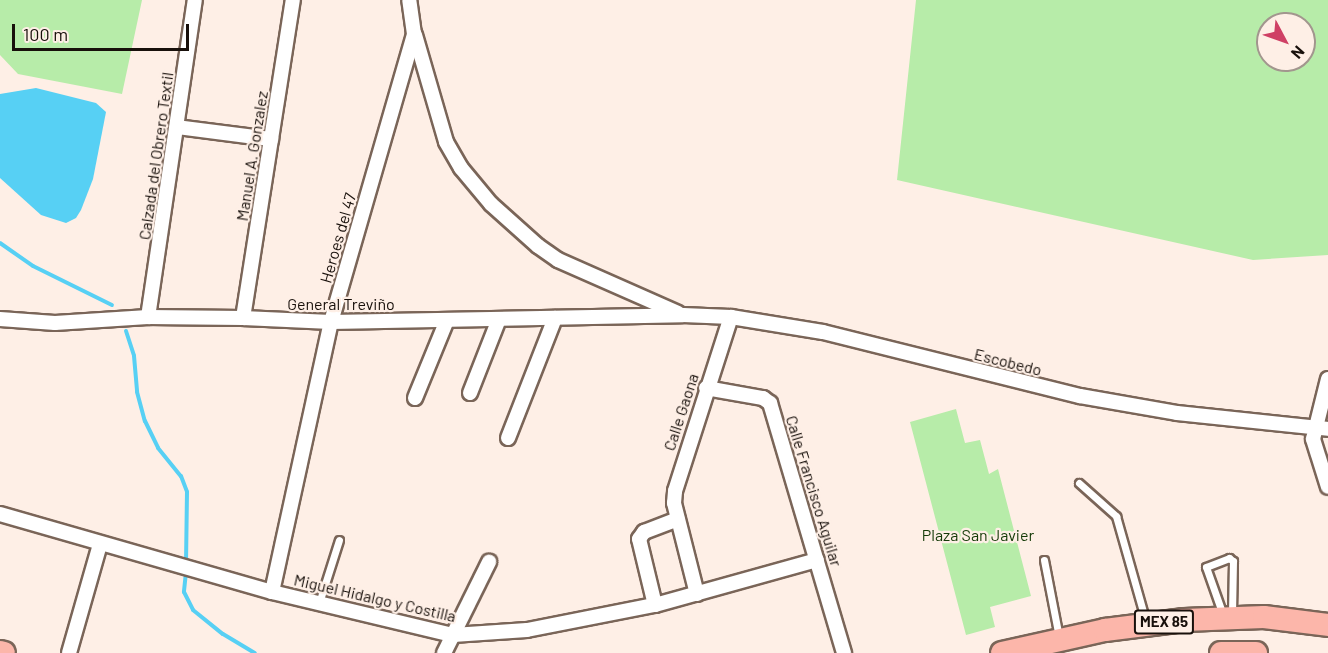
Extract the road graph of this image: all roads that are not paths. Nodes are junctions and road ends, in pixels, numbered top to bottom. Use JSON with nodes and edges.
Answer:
{"nodes":[{"id":1,"x":195,"y":0,"type":"edge"},
{"id":2,"x":293,"y":0,"type":"edge"},
{"id":3,"x":409,"y":0,"type":"edge"},
{"id":4,"x":414,"y":34,"type":"junction"},
{"id":5,"x":177,"y":127,"type":"junction"},
{"id":6,"x":271,"y":139,"type":"junction"},
{"id":7,"x":682,"y":315,"type":"junction"},
{"id":8,"x":731,"y":317,"type":"junction"},
{"id":9,"x":148,"y":318,"type":"junction"},
{"id":10,"x":243,"y":318,"type":"junction"},
{"id":11,"x":555,"y":318,"type":"junction"},
{"id":12,"x":0,"y":319,"type":"edge"},
{"id":13,"x":499,"y":319,"type":"junction"},
{"id":14,"x":447,"y":320,"type":"junction"},
{"id":15,"x":331,"y":322,"type":"junction"},
{"id":16,"x":1328,"y":379,"type":"edge"},
{"id":17,"x":706,"y":388,"type":"junction"},
{"id":18,"x":470,"y":393,"type":"dead end"},
{"id":19,"x":415,"y":398,"type":"dead end"},
{"id":20,"x":1321,"y":428,"type":"edge"},
{"id":21,"x":508,"y":438,"type":"dead end"},
{"id":22,"x":1079,"y":483,"type":"dead end"},
{"id":23,"x":1328,"y":487,"type":"edge"},
{"id":24,"x":0,"y":514,"type":"edge"},
{"id":25,"x":678,"y":519,"type":"junction"},
{"id":26,"x":339,"y":540,"type":"dead end"},
{"id":27,"x":100,"y":544,"type":"junction"},
{"id":28,"x":817,"y":560,"type":"junction"},
{"id":29,"x":1044,"y":560,"type":"dead end"},
{"id":30,"x":489,"y":562,"type":"dead end"},
{"id":31,"x":272,"y":592,"type":"junction"},
{"id":32,"x":698,"y":594,"type":"junction"},
{"id":33,"x":319,"y":603,"type":"junction"},
{"id":34,"x":655,"y":605,"type":"junction"},
{"id":35,"x":1228,"y":617,"type":"junction"},
{"id":36,"x":1146,"y":624,"type":"junction"},
{"id":37,"x":1328,"y":625,"type":"edge"},
{"id":38,"x":453,"y":635,"type":"junction"},
{"id":39,"x":1060,"y":639,"type":"junction"},
{"id":40,"x":69,"y":653,"type":"edge"},
{"id":41,"x":444,"y":653,"type":"edge"},
{"id":42,"x":844,"y":653,"type":"edge"},
{"id":43,"x":1002,"y":653,"type":"edge"},
{"id":44,"x":1221,"y":653,"type":"edge"},
{"id":45,"x":1257,"y":653,"type":"edge"}],
"edges":[{"from":1,"to":5,"type":"street","name":"Calzada del Obrero Textil"},
{"from":2,"to":6,"type":"street","name":"Manuel A. Gonzalez"},
{"from":3,"to":4,"type":"street","name":"Heroes del 47"},
{"from":4,"to":7,"type":"street"},
{"from":4,"to":15,"type":"street","name":"Heroes del 47"},
{"from":5,"to":6,"type":"street"},
{"from":5,"to":9,"type":"street","name":"Calzada del Obrero Textil"},
{"from":6,"to":10,"type":"street","name":"Manuel A. Gonzalez"},
{"from":7,"to":8,"type":"street","name":"Escobedo"},
{"from":7,"to":11,"type":"street","name":"General Treviño"},
{"from":8,"to":17,"type":"street","name":"Calle Gaona"},
{"from":8,"to":20,"type":"street","name":"Escobedo"},
{"from":9,"to":10,"type":"street","name":"General Treviño"},
{"from":9,"to":12,"type":"street","name":"General Treviño"},
{"from":10,"to":15,"type":"street","name":"General Treviño"},
{"from":11,"to":13,"type":"street","name":"General Treviño"},
{"from":11,"to":21,"type":"street"},
{"from":13,"to":14,"type":"street","name":"General Treviño"},
{"from":13,"to":18,"type":"street"},
{"from":14,"to":15,"type":"street","name":"General Treviño"},
{"from":14,"to":19,"type":"street"},
{"from":15,"to":31,"type":"street","name":"Heroes del 47"},
{"from":16,"to":20,"type":"street"},
{"from":17,"to":25,"type":"street","name":"Calle Gaona"},
{"from":17,"to":28,"type":"street","name":"Calle Francisco Aguilar"},
{"from":20,"to":23,"type":"street"},
{"from":22,"to":36,"type":"lane"},
{"from":24,"to":27,"type":"street","name":"Miguel Hidalgo y Costilla"},
{"from":25,"to":32,"type":"street","name":"Calle Gaona"},
{"from":25,"to":34,"type":"street"},
{"from":26,"to":33,"type":"lane"},
{"from":27,"to":31,"type":"street","name":"Miguel Hidalgo y Costilla"},
{"from":27,"to":40,"type":"street"},
{"from":28,"to":32,"type":"street","name":"Miguel Hidalgo y Costilla"},
{"from":28,"to":42,"type":"street","name":"Calle Francisco Aguilar"},
{"from":29,"to":39,"type":"lane"},
{"from":30,"to":38,"type":"street"},
{"from":31,"to":33,"type":"street","name":"Miguel Hidalgo y Costilla"},
{"from":32,"to":34,"type":"street","name":"Miguel Hidalgo y Costilla"},
{"from":33,"to":38,"type":"street","name":"Miguel Hidalgo y Costilla"},
{"from":34,"to":38,"type":"street","name":"Miguel Hidalgo y Costilla"},
{"from":35,"to":35,"type":"lane"},
{"from":35,"to":36,"type":"highway","number":"MEX 85"},
{"from":35,"to":37,"type":"highway","number":"MEX 85"},
{"from":36,"to":39,"type":"highway","number":"MEX 85"},
{"from":38,"to":41,"type":"street"},
{"from":39,"to":43,"type":"highway","number":"MEX 85"},
{"from":44,"to":45,"type":"highway"}]}
